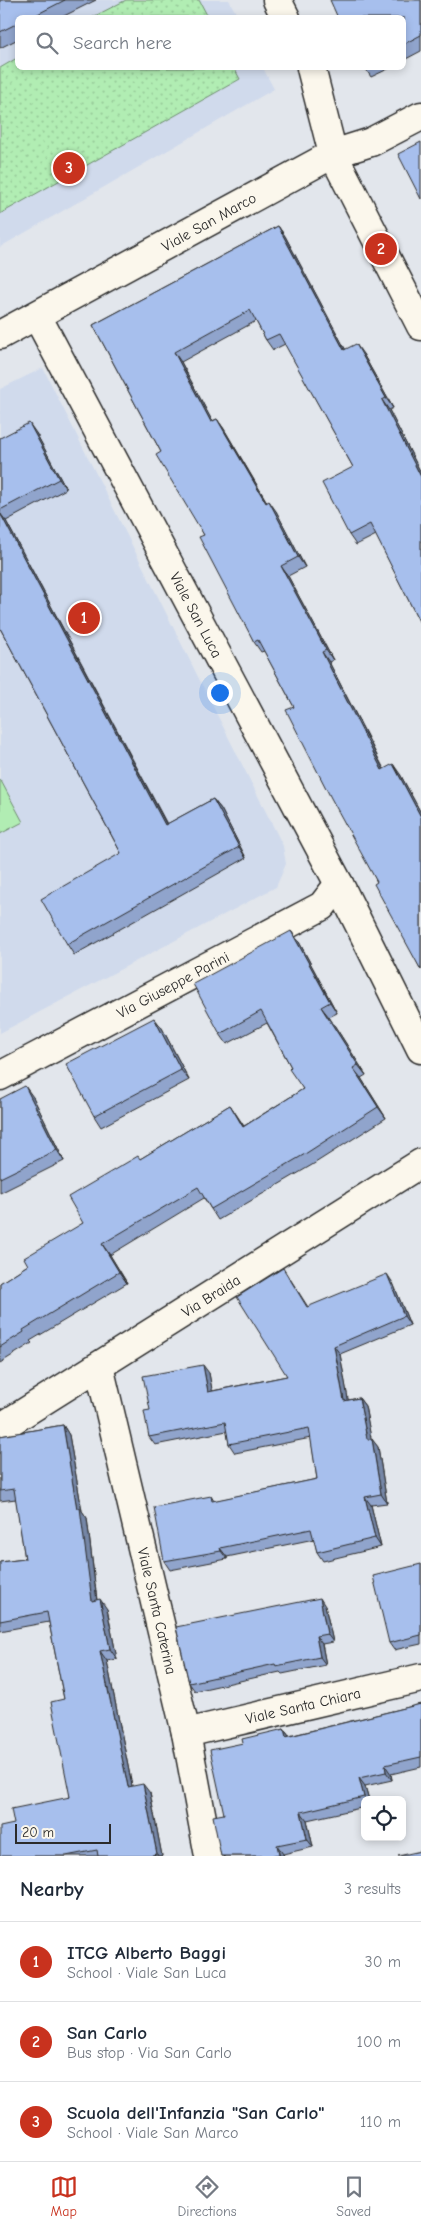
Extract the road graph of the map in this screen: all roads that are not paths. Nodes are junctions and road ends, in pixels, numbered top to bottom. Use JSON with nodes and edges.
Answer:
{"nodes":[{"id":1,"x":277,"y":0,"type":"edge"},
{"id":2,"x":284,"y":15,"type":"edge"},
{"id":3,"x":312,"y":70,"type":"edge"},
{"id":4,"x":421,"y":116,"type":"edge"},
{"id":5,"x":333,"y":154,"type":"junction"},
{"id":6,"x":37,"y":316,"type":"junction"},
{"id":7,"x":421,"y":326,"type":"edge"},
{"id":8,"x":0,"y":334,"type":"edge"},
{"id":9,"x":339,"y":884,"type":"junction"},
{"id":10,"x":421,"y":1049,"type":"edge"},
{"id":11,"x":0,"y":1076,"type":"edge"},
{"id":12,"x":421,"y":1163,"type":"edge"},
{"id":13,"x":99,"y":1366,"type":"junction"},
{"id":14,"x":0,"y":1428,"type":"edge"},
{"id":15,"x":421,"y":1678,"type":"edge"},
{"id":16,"x":186,"y":1733,"type":"junction"},
{"id":17,"x":209,"y":1856,"type":"edge"}],
"edges":[{"from":1,"to":2,"type":"street"},
{"from":3,"to":5,"type":"street"},
{"from":4,"to":5,"type":"street","name":"Viale San Marco"},
{"from":5,"to":6,"type":"street","name":"Viale San Marco"},
{"from":5,"to":7,"type":"street"},
{"from":6,"to":8,"type":"street","name":"Viale San Marco"},
{"from":6,"to":9,"type":"street","name":"Viale San Luca"},
{"from":9,"to":10,"type":"street","name":"Viale San Luca"},
{"from":9,"to":11,"type":"street","name":"Via Giuseppe Parini"},
{"from":12,"to":13,"type":"street","name":"Via Braida"},
{"from":13,"to":14,"type":"street","name":"Via Braida"},
{"from":13,"to":16,"type":"street","name":"Viale Santa Caterina"},
{"from":15,"to":16,"type":"street","name":"Viale Santa Chiara"},
{"from":16,"to":17,"type":"street","name":"Viale Santa Caterina"}]}
